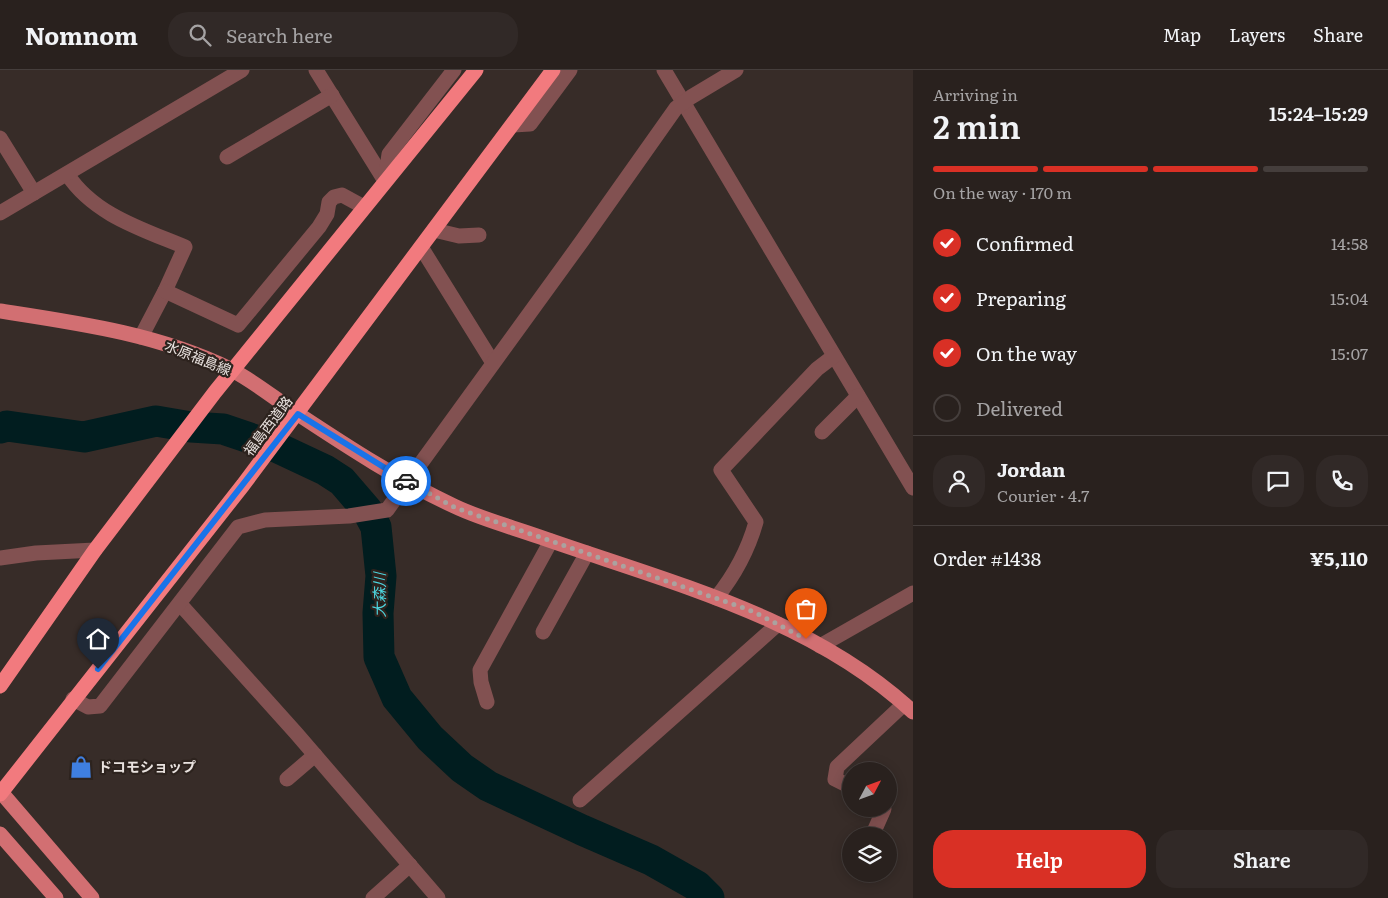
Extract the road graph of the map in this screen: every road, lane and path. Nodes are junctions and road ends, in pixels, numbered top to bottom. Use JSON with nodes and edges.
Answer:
{"nodes":[{"id":1,"x":242,"y":70,"type":"edge"},
{"id":2,"x":316,"y":70,"type":"edge"},
{"id":3,"x":454,"y":70,"type":"edge"},
{"id":4,"x":476,"y":70,"type":"edge"},
{"id":5,"x":553,"y":70,"type":"edge"},
{"id":6,"x":570,"y":70,"type":"edge"},
{"id":7,"x":664,"y":70,"type":"edge"},
{"id":8,"x":736,"y":70,"type":"edge"},
{"id":9,"x":332,"y":95,"type":"junction"},
{"id":10,"x":683,"y":103,"type":"junction"},
{"id":11,"x":513,"y":125,"type":"junction"},
{"id":12,"x":0,"y":138,"type":"edge"},
{"id":13,"x":227,"y":157,"type":"dead end"},
{"id":14,"x":67,"y":174,"type":"junction"},
{"id":15,"x":385,"y":181,"type":"junction"},
{"id":16,"x":34,"y":193,"type":"junction"},
{"id":17,"x":364,"y":207,"type":"junction"},
{"id":18,"x":0,"y":213,"type":"edge"},
{"id":19,"x":434,"y":230,"type":"junction"},
{"id":20,"x":479,"y":235,"type":"dead end"},
{"id":21,"x":420,"y":247,"type":"junction"},
{"id":22,"x":165,"y":291,"type":"junction"},
{"id":23,"x":0,"y":311,"type":"edge"},
{"id":24,"x":141,"y":337,"type":"junction"},
{"id":25,"x":834,"y":356,"type":"junction"},
{"id":26,"x":493,"y":363,"type":"junction"},
{"id":27,"x":232,"y":371,"type":"junction"},
{"id":28,"x":858,"y":396,"type":"junction"},
{"id":29,"x":298,"y":414,"type":"junction"},
{"id":30,"x":822,"y":432,"type":"dead end"},
{"id":31,"x":407,"y":482,"type":"junction"},
{"id":32,"x":913,"y":488,"type":"edge"},
{"id":33,"x":551,"y":541,"type":"junction"},
{"id":34,"x":95,"y":550,"type":"junction"},
{"id":35,"x":587,"y":553,"type":"junction"},
{"id":36,"x":0,"y":558,"type":"edge"},
{"id":37,"x":913,"y":593,"type":"edge"},
{"id":38,"x":716,"y":598,"type":"junction"},
{"id":39,"x":180,"y":604,"type":"junction"},
{"id":40,"x":778,"y":624,"type":"junction"},
{"id":41,"x":543,"y":632,"type":"dead end"},
{"id":42,"x":820,"y":646,"type":"junction"},
{"id":43,"x":0,"y":686,"type":"edge"},
{"id":44,"x":73,"y":699,"type":"junction"},
{"id":45,"x":487,"y":702,"type":"dead end"},
{"id":46,"x":909,"y":708,"type":"edge"},
{"id":47,"x":315,"y":755,"type":"junction"},
{"id":48,"x":843,"y":762,"type":"edge"},
{"id":49,"x":842,"y":763,"type":"edge"},
{"id":50,"x":287,"y":779,"type":"dead end"},
{"id":51,"x":842,"y":782,"type":"edge"},
{"id":52,"x":1,"y":792,"type":"edge"},
{"id":53,"x":580,"y":800,"type":"dead end"},
{"id":54,"x":0,"y":834,"type":"edge"},
{"id":55,"x":410,"y":864,"type":"junction"},
{"id":56,"x":56,"y":898,"type":"edge"},
{"id":57,"x":92,"y":898,"type":"edge"},
{"id":58,"x":373,"y":898,"type":"edge"},
{"id":59,"x":438,"y":898,"type":"edge"}],
"edges":[{"from":1,"to":14,"type":"street"},
{"from":2,"to":9,"type":"street"},
{"from":3,"to":15,"type":"street"},
{"from":4,"to":15,"type":"highway"},
{"from":5,"to":11,"type":"highway","name":"福島西道路"},
{"from":6,"to":11,"type":"street"},
{"from":7,"to":10,"type":"street"},
{"from":8,"to":10,"type":"street"},
{"from":9,"to":13,"type":"street"},
{"from":9,"to":15,"type":"street"},
{"from":10,"to":25,"type":"street"},
{"from":10,"to":26,"type":"street"},
{"from":11,"to":19,"type":"highway","name":"福島西道路"},
{"from":12,"to":16,"type":"street"},
{"from":14,"to":16,"type":"street"},
{"from":14,"to":22,"type":"street"},
{"from":15,"to":17,"type":"highway"},
{"from":16,"to":18,"type":"street"},
{"from":17,"to":22,"type":"street"},
{"from":17,"to":27,"type":"highway"},
{"from":19,"to":20,"type":"street"},
{"from":19,"to":21,"type":"highway","name":"福島西道路"},
{"from":21,"to":26,"type":"street"},
{"from":21,"to":29,"type":"highway","name":"福島西道路"},
{"from":22,"to":24,"type":"street"},
{"from":23,"to":24,"type":"main road","name":"水原福島線"},
{"from":24,"to":27,"type":"main road","name":"水原福島線"},
{"from":25,"to":28,"type":"street"},
{"from":25,"to":38,"type":"street"},
{"from":26,"to":31,"type":"street"},
{"from":27,"to":29,"type":"main road","name":"水原福島線"},
{"from":27,"to":34,"type":"highway"},
{"from":28,"to":30,"type":"street"},
{"from":28,"to":32,"type":"street"},
{"from":29,"to":31,"type":"main road","name":"水原福島線"},
{"from":29,"to":44,"type":"highway","name":"福島西道路"},
{"from":31,"to":33,"type":"main road","name":"水原福島線"},
{"from":31,"to":39,"type":"street"},
{"from":33,"to":35,"type":"main road","name":"水原福島線"},
{"from":33,"to":45,"type":"street"},
{"from":34,"to":36,"type":"street"},
{"from":34,"to":43,"type":"highway"},
{"from":35,"to":38,"type":"main road","name":"水原福島線"},
{"from":35,"to":41,"type":"street"},
{"from":37,"to":42,"type":"street"},
{"from":38,"to":40,"type":"main road","name":"水原福島線"},
{"from":39,"to":44,"type":"street"},
{"from":39,"to":47,"type":"street"},
{"from":40,"to":42,"type":"main road","name":"水原福島線"},
{"from":40,"to":53,"type":"street"},
{"from":42,"to":46,"type":"main road","name":"水原福島線"},
{"from":44,"to":52,"type":"highway","name":"福島西道路"},
{"from":46,"to":48,"type":"street"},
{"from":47,"to":50,"type":"street"},
{"from":47,"to":55,"type":"street"},
{"from":49,"to":51,"type":"street"},
{"from":52,"to":57,"type":"main road"},
{"from":54,"to":56,"type":"main road"},
{"from":55,"to":58,"type":"street"},
{"from":55,"to":59,"type":"street"}]}
